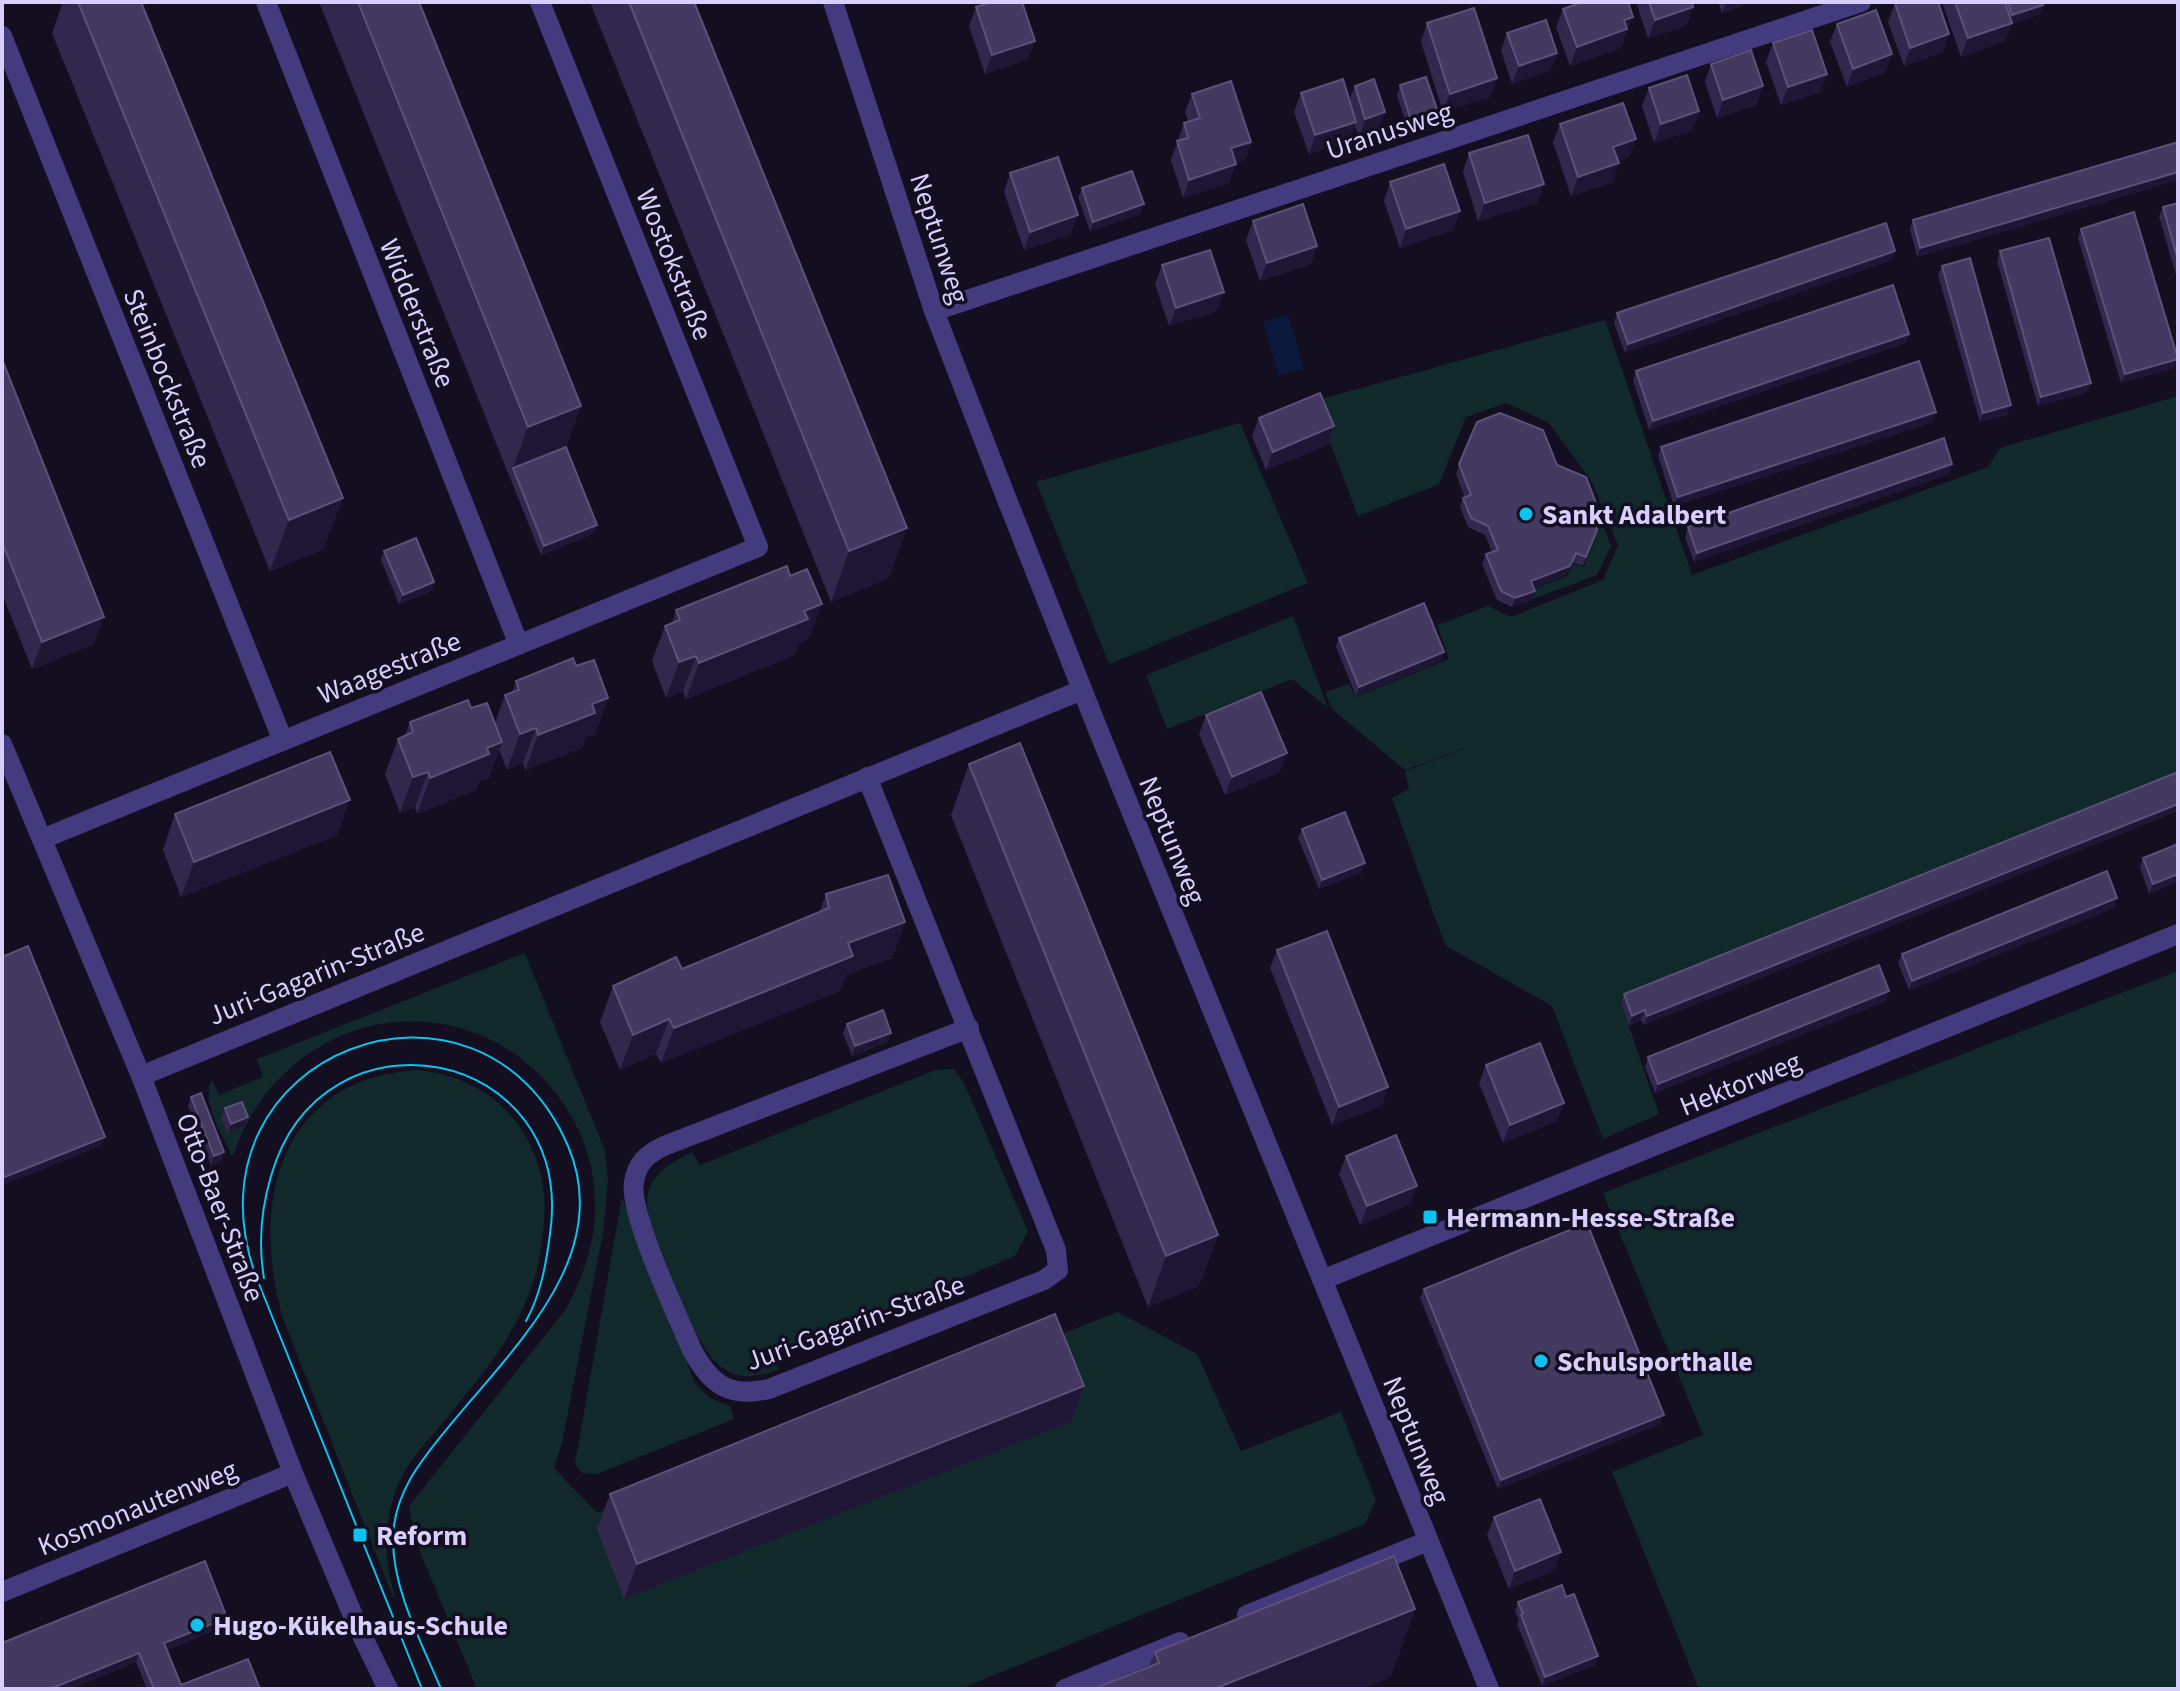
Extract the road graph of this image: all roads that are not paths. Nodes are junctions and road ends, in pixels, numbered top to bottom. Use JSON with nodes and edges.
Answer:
{"nodes":[{"id":1,"x":266,"y":2,"type":"edge"},
{"id":2,"x":540,"y":2,"type":"edge"},
{"id":3,"x":833,"y":2,"type":"edge"},
{"id":4,"x":1861,"y":2,"type":"edge"},
{"id":5,"x":2,"y":36,"type":"edge"},
{"id":6,"x":934,"y":311,"type":"junction"},
{"id":7,"x":758,"y":547,"type":"joint"},
{"id":8,"x":519,"y":645,"type":"junction"},
{"id":9,"x":1082,"y":690,"type":"junction"},
{"id":10,"x":283,"y":741,"type":"junction"},
{"id":11,"x":2,"y":744,"type":"edge"},
{"id":12,"x":867,"y":777,"type":"junction"},
{"id":13,"x":42,"y":839,"type":"junction"},
{"id":14,"x":2178,"y":934,"type":"edge"},
{"id":15,"x":969,"y":1028,"type":"junction"},
{"id":16,"x":141,"y":1076,"type":"junction"},
{"id":17,"x":1322,"y":1280,"type":"junction"},
{"id":18,"x":293,"y":1473,"type":"junction"},
{"id":19,"x":1428,"y":1541,"type":"junction"},
{"id":20,"x":2,"y":1592,"type":"edge"},
{"id":21,"x":1224,"y":1624,"type":"edge"},
{"id":22,"x":1195,"y":1636,"type":"edge"},
{"id":23,"x":388,"y":1689,"type":"edge"},
{"id":24,"x":1065,"y":1689,"type":"edge"},
{"id":25,"x":1489,"y":1689,"type":"edge"}],
"edges":[{"from":1,"to":8,"type":"street","name":"Widderstraße"},
{"from":2,"to":7,"type":"street","name":"Wostokstraße"},
{"from":3,"to":6,"type":"street","name":"Neptunweg"},
{"from":4,"to":6,"type":"street","name":"Uranusweg"},
{"from":5,"to":10,"type":"street","name":"Steinbockstraße"},
{"from":6,"to":9,"type":"street","name":"Neptunweg"},
{"from":7,"to":8,"type":"street","name":"Waagestraße"},
{"from":8,"to":10,"type":"street","name":"Waagestraße"},
{"from":9,"to":12,"type":"street","name":"Juri-Gagarin-Straße"},
{"from":9,"to":17,"type":"street","name":"Neptunweg"},
{"from":10,"to":13,"type":"street","name":"Waagestraße"},
{"from":11,"to":13,"type":"street","name":"Otto-Baer-Straße"},
{"from":12,"to":15,"type":"street","name":"Juri-Gagarin-Straße"},
{"from":12,"to":16,"type":"street","name":"Juri-Gagarin-Straße"},
{"from":13,"to":16,"type":"street","name":"Otto-Baer-Straße"},
{"from":14,"to":17,"type":"street","name":"Hektorweg"},
{"from":15,"to":15,"type":"street","name":"Juri-Gagarin-Straße"},
{"from":16,"to":18,"type":"street","name":"Otto-Baer-Straße"},
{"from":17,"to":19,"type":"street","name":"Neptunweg"},
{"from":18,"to":20,"type":"street","name":"Kosmonautenweg"},
{"from":18,"to":23,"type":"street","name":"Otto-Baer-Straße"},
{"from":19,"to":21,"type":"street"},
{"from":19,"to":25,"type":"street","name":"Neptunweg"},
{"from":22,"to":24,"type":"street"}]}
